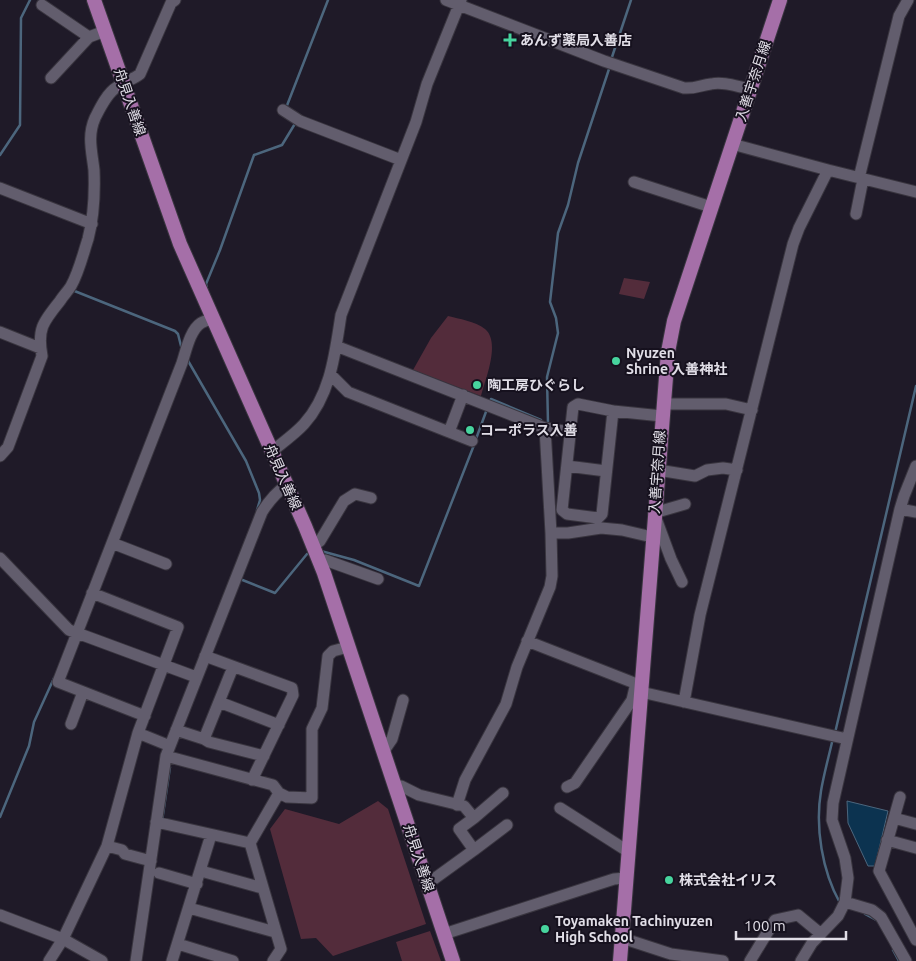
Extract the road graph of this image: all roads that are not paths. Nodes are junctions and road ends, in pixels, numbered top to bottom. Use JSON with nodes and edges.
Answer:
{"nodes":[{"id":1,"x":94,"y":0,"type":"edge"},
{"id":2,"x":175,"y":0,"type":"edge"},
{"id":3,"x":446,"y":0,"type":"edge"},
{"id":4,"x":780,"y":0,"type":"edge"},
{"id":5,"x":908,"y":0,"type":"edge"},
{"id":6,"x":460,"y":3,"type":"edge"},
{"id":7,"x":42,"y":6,"type":"dead end"},
{"id":8,"x":105,"y":31,"type":"junction"},
{"id":9,"x":89,"y":37,"type":"junction"},
{"id":10,"x":51,"y":78,"type":"dead end"},
{"id":11,"x":123,"y":84,"type":"junction"},
{"id":12,"x":750,"y":90,"type":"junction"},
{"id":13,"x":283,"y":110,"type":"dead end"},
{"id":14,"x":732,"y":144,"type":"junction"},
{"id":15,"x":401,"y":160,"type":"junction"},
{"id":16,"x":828,"y":170,"type":"junction"},
{"id":17,"x":861,"y":178,"type":"junction"},
{"id":18,"x":634,"y":182,"type":"dead end"},
{"id":19,"x":0,"y":188,"type":"edge"},
{"id":20,"x":916,"y":192,"type":"edge"},
{"id":21,"x":711,"y":207,"type":"junction"},
{"id":22,"x":856,"y":214,"type":"dead end"},
{"id":23,"x":92,"y":224,"type":"junction"},
{"id":24,"x":212,"y":320,"type":"junction"},
{"id":25,"x":0,"y":332,"type":"edge"},
{"id":26,"x":336,"y":346,"type":"junction"},
{"id":27,"x":40,"y":348,"type":"junction"},
{"id":28,"x":330,"y":374,"type":"junction"},
{"id":29,"x":463,"y":395,"type":"junction"},
{"id":30,"x":662,"y":410,"type":"junction"},
{"id":31,"x":752,"y":410,"type":"junction"},
{"id":32,"x":613,"y":411,"type":"junction"},
{"id":33,"x":545,"y":428,"type":"junction"},
{"id":34,"x":449,"y":432,"type":"junction"},
{"id":35,"x":570,"y":432,"type":"junction"},
{"id":36,"x":472,"y":441,"type":"dead end"},
{"id":37,"x":272,"y":452,"type":"junction"},
{"id":38,"x":0,"y":456,"type":"edge"},
{"id":39,"x":567,"y":466,"type":"junction"},
{"id":40,"x":916,"y":466,"type":"edge"},
{"id":41,"x":658,"y":470,"type":"junction"},
{"id":42,"x":736,"y":470,"type":"junction"},
{"id":43,"x":606,"y":471,"type":"junction"},
{"id":44,"x":287,"y":485,"type":"junction"},
{"id":45,"x":371,"y":498,"type":"dead end"},
{"id":46,"x":685,"y":504,"type":"dead end"},
{"id":47,"x":900,"y":509,"type":"junction"},
{"id":48,"x":916,"y":512,"type":"edge"},
{"id":49,"x":654,"y":513,"type":"junction"},
{"id":50,"x":551,"y":533,"type":"junction"},
{"id":51,"x":652,"y":537,"type":"junction"},
{"id":52,"x":112,"y":543,"type":"junction"},
{"id":53,"x":313,"y":546,"type":"junction"},
{"id":54,"x":0,"y":558,"type":"edge"},
{"id":55,"x":319,"y":560,"type":"junction"},
{"id":56,"x":166,"y":564,"type":"dead end"},
{"id":57,"x":378,"y":579,"type":"dead end"},
{"id":58,"x":682,"y":582,"type":"dead end"},
{"id":59,"x":92,"y":592,"type":"junction"},
{"id":60,"x":76,"y":633,"type":"junction"},
{"id":61,"x":527,"y":641,"type":"junction"},
{"id":62,"x":348,"y":647,"type":"junction"},
{"id":63,"x":205,"y":656,"type":"junction"},
{"id":64,"x":164,"y":665,"type":"junction"},
{"id":65,"x":233,"y":667,"type":"junction"},
{"id":66,"x":196,"y":677,"type":"junction"},
{"id":67,"x":639,"y":687,"type":"junction"},
{"id":68,"x":83,"y":692,"type":"junction"},
{"id":69,"x":403,"y":700,"type":"dead end"},
{"id":70,"x":219,"y":702,"type":"junction"},
{"id":71,"x":684,"y":702,"type":"junction"},
{"id":72,"x":145,"y":716,"type":"junction"},
{"id":73,"x":71,"y":724,"type":"dead end"},
{"id":74,"x":279,"y":725,"type":"junction"},
{"id":75,"x":176,"y":730,"type":"junction"},
{"id":76,"x":138,"y":733,"type":"junction"},
{"id":77,"x":204,"y":739,"type":"junction"},
{"id":78,"x":847,"y":739,"type":"junction"},
{"id":79,"x":168,"y":751,"type":"junction"},
{"id":80,"x":383,"y":752,"type":"junction"},
{"id":81,"x":264,"y":756,"type":"junction"},
{"id":82,"x":252,"y":780,"type":"junction"},
{"id":83,"x":395,"y":786,"type":"junction"},
{"id":84,"x":567,"y":787,"type":"dead end"},
{"id":85,"x":279,"y":793,"type":"junction"},
{"id":86,"x":503,"y":793,"type":"dead end"},
{"id":87,"x":900,"y":797,"type":"dead end"},
{"id":88,"x":457,"y":804,"type":"junction"},
{"id":89,"x":560,"y":808,"type":"dead end"},
{"id":90,"x":474,"y":818,"type":"junction"},
{"id":91,"x":894,"y":818,"type":"junction"},
{"id":92,"x":156,"y":822,"type":"junction"},
{"id":93,"x":916,"y":824,"type":"edge"},
{"id":94,"x":507,"y":825,"type":"dead end"},
{"id":95,"x":210,"y":835,"type":"junction"},
{"id":96,"x":888,"y":840,"type":"junction"},
{"id":97,"x":250,"y":843,"type":"junction"},
{"id":98,"x":107,"y":846,"type":"junction"},
{"id":99,"x":916,"y":848,"type":"edge"},
{"id":100,"x":474,"y":850,"type":"junction"},
{"id":101,"x":629,"y":852,"type":"junction"},
{"id":102,"x":151,"y":861,"type":"junction"},
{"id":103,"x":201,"y":871,"type":"junction"},
{"id":104,"x":159,"y":873,"type":"dead end"},
{"id":105,"x":626,"y":878,"type":"junction"},
{"id":106,"x":197,"y":884,"type":"junction"},
{"id":107,"x":427,"y":884,"type":"junction"},
{"id":108,"x":262,"y":888,"type":"junction"},
{"id":109,"x":845,"y":902,"type":"junction"},
{"id":110,"x":189,"y":908,"type":"junction"},
{"id":111,"x":0,"y":915,"type":"edge"},
{"id":112,"x":275,"y":932,"type":"junction"},
{"id":113,"x":444,"y":934,"type":"junction"},
{"id":114,"x":821,"y":934,"type":"junction"},
{"id":115,"x":622,"y":938,"type":"junction"},
{"id":116,"x":63,"y":939,"type":"junction"},
{"id":117,"x":916,"y":940,"type":"edge"},
{"id":118,"x":178,"y":944,"type":"junction"},
{"id":119,"x":49,"y":961,"type":"edge"},
{"id":120,"x":102,"y":961,"type":"edge"},
{"id":121,"x":136,"y":961,"type":"edge"},
{"id":122,"x":172,"y":961,"type":"edge"},
{"id":123,"x":233,"y":961,"type":"edge"},
{"id":124,"x":273,"y":961,"type":"edge"},
{"id":125,"x":452,"y":961,"type":"edge"},
{"id":126,"x":620,"y":961,"type":"edge"},
{"id":127,"x":723,"y":961,"type":"edge"},
{"id":128,"x":750,"y":961,"type":"edge"},
{"id":129,"x":801,"y":961,"type":"edge"},
{"id":130,"x":906,"y":961,"type":"edge"}],
"edges":[{"from":1,"to":8,"type":"main road","name":"舟見入善線"},
{"from":2,"to":11,"type":"street"},
{"from":3,"to":6,"type":"street"},
{"from":4,"to":12,"type":"main road","name":"入善宇奈月線"},
{"from":5,"to":17,"type":"street"},
{"from":6,"to":12,"type":"street"},
{"from":6,"to":15,"type":"street"},
{"from":7,"to":9,"type":"street"},
{"from":8,"to":9,"type":"street"},
{"from":8,"to":11,"type":"main road","name":"舟見入善線"},
{"from":9,"to":10,"type":"street"},
{"from":11,"to":23,"type":"street"},
{"from":11,"to":24,"type":"main road","name":"舟見入善線"},
{"from":12,"to":14,"type":"main road","name":"入善宇奈月線"},
{"from":13,"to":15,"type":"street"},
{"from":14,"to":16,"type":"street"},
{"from":14,"to":21,"type":"main road","name":"入善宇奈月線"},
{"from":15,"to":26,"type":"street"},
{"from":16,"to":17,"type":"street"},
{"from":16,"to":31,"type":"street"},
{"from":17,"to":20,"type":"street"},
{"from":17,"to":22,"type":"street"},
{"from":18,"to":21,"type":"street"},
{"from":19,"to":23,"type":"street"},
{"from":21,"to":30,"type":"main road","name":"入善宇奈月線"},
{"from":23,"to":27,"type":"street"},
{"from":24,"to":37,"type":"main road","name":"舟見入善線"},
{"from":24,"to":52,"type":"street"},
{"from":25,"to":27,"type":"street"},
{"from":26,"to":28,"type":"street"},
{"from":26,"to":29,"type":"street"},
{"from":27,"to":38,"type":"street"},
{"from":28,"to":34,"type":"street"},
{"from":28,"to":37,"type":"street"},
{"from":29,"to":33,"type":"street"},
{"from":29,"to":34,"type":"street"},
{"from":30,"to":31,"type":"street"},
{"from":30,"to":32,"type":"street"},
{"from":30,"to":41,"type":"main road","name":"入善宇奈月線"},
{"from":31,"to":42,"type":"street"},
{"from":32,"to":35,"type":"street"},
{"from":32,"to":43,"type":"street"},
{"from":33,"to":35,"type":"street"},
{"from":33,"to":50,"type":"street"},
{"from":34,"to":36,"type":"street"},
{"from":35,"to":39,"type":"street"},
{"from":37,"to":44,"type":"main road","name":"舟見入善線"},
{"from":39,"to":43,"type":"street"},
{"from":39,"to":43,"type":"street"},
{"from":40,"to":47,"type":"street"},
{"from":41,"to":42,"type":"street"},
{"from":41,"to":49,"type":"main road","name":"入善宇奈月線"},
{"from":42,"to":71,"type":"street"},
{"from":44,"to":53,"type":"main road","name":"舟見入善線"},
{"from":44,"to":63,"type":"street"},
{"from":45,"to":53,"type":"street"},
{"from":46,"to":49,"type":"street"},
{"from":47,"to":48,"type":"street"},
{"from":47,"to":78,"type":"street"},
{"from":49,"to":51,"type":"main road","name":"入善宇奈月線"},
{"from":49,"to":58,"type":"street"},
{"from":50,"to":51,"type":"street"},
{"from":50,"to":61,"type":"street"},
{"from":51,"to":67,"type":"main road","name":"入善宇奈月線"},
{"from":52,"to":56,"type":"street"},
{"from":52,"to":59,"type":"street"},
{"from":53,"to":55,"type":"main road","name":"舟見入善線"},
{"from":54,"to":60,"type":"street"},
{"from":55,"to":57,"type":"street"},
{"from":55,"to":62,"type":"main road","name":"舟見入善線"},
{"from":59,"to":60,"type":"street"},
{"from":59,"to":64,"type":"street"},
{"from":60,"to":64,"type":"street"},
{"from":60,"to":68,"type":"street"},
{"from":61,"to":67,"type":"street"},
{"from":61,"to":88,"type":"street"},
{"from":62,"to":80,"type":"main road","name":"舟見入善線"},
{"from":62,"to":85,"type":"street"},
{"from":63,"to":65,"type":"street"},
{"from":63,"to":66,"type":"street"},
{"from":64,"to":66,"type":"street"},
{"from":64,"to":72,"type":"street"},
{"from":65,"to":70,"type":"street"},
{"from":65,"to":74,"type":"street"},
{"from":66,"to":75,"type":"street"},
{"from":67,"to":71,"type":"street"},
{"from":67,"to":84,"type":"street"},
{"from":67,"to":101,"type":"main road","name":"入善宇奈月線"},
{"from":68,"to":72,"type":"street"},
{"from":68,"to":73,"type":"street"},
{"from":69,"to":80,"type":"street"},
{"from":70,"to":74,"type":"street"},
{"from":70,"to":77,"type":"street"},
{"from":71,"to":78,"type":"street"},
{"from":72,"to":76,"type":"street"},
{"from":74,"to":81,"type":"street"},
{"from":75,"to":77,"type":"street"},
{"from":75,"to":79,"type":"street"},
{"from":76,"to":79,"type":"street"},
{"from":76,"to":98,"type":"street"},
{"from":77,"to":81,"type":"street"},
{"from":78,"to":109,"type":"street"},
{"from":79,"to":82,"type":"street"},
{"from":79,"to":92,"type":"street"},
{"from":80,"to":83,"type":"main road","name":"舟見入善線"},
{"from":81,"to":82,"type":"street"},
{"from":82,"to":85,"type":"street"},
{"from":83,"to":88,"type":"street"},
{"from":83,"to":107,"type":"main road","name":"舟見入善線"},
{"from":85,"to":97,"type":"street"},
{"from":86,"to":90,"type":"street"},
{"from":87,"to":91,"type":"street"},
{"from":88,"to":90,"type":"street"},
{"from":89,"to":101,"type":"street"},
{"from":90,"to":100,"type":"street"},
{"from":91,"to":93,"type":"street"},
{"from":91,"to":96,"type":"street"},
{"from":92,"to":95,"type":"street"},
{"from":92,"to":102,"type":"street"},
{"from":94,"to":100,"type":"street"},
{"from":95,"to":97,"type":"street"},
{"from":95,"to":103,"type":"street"},
{"from":96,"to":99,"type":"street"},
{"from":96,"to":117,"type":"street"},
{"from":97,"to":108,"type":"street"},
{"from":98,"to":102,"type":"street"},
{"from":98,"to":116,"type":"street"},
{"from":100,"to":107,"type":"street"},
{"from":101,"to":105,"type":"main road","name":"入善宇奈月線"},
{"from":102,"to":121,"type":"street"},
{"from":103,"to":106,"type":"street"},
{"from":103,"to":108,"type":"street"},
{"from":104,"to":106,"type":"street"},
{"from":105,"to":113,"type":"street"},
{"from":105,"to":115,"type":"main road","name":"入善宇奈月線"},
{"from":106,"to":110,"type":"street"},
{"from":107,"to":113,"type":"main road","name":"舟見入善線"},
{"from":108,"to":112,"type":"street"},
{"from":109,"to":114,"type":"street"},
{"from":109,"to":130,"type":"street"},
{"from":110,"to":112,"type":"street"},
{"from":110,"to":118,"type":"street"},
{"from":111,"to":116,"type":"street"},
{"from":112,"to":124,"type":"street"},
{"from":113,"to":125,"type":"main road","name":"舟見入善線"},
{"from":114,"to":128,"type":"street"},
{"from":114,"to":129,"type":"street"},
{"from":115,"to":126,"type":"main road","name":"入善宇奈月線"},
{"from":115,"to":127,"type":"street"},
{"from":116,"to":119,"type":"street"},
{"from":116,"to":120,"type":"street"},
{"from":118,"to":122,"type":"street"},
{"from":118,"to":123,"type":"street"}]}
